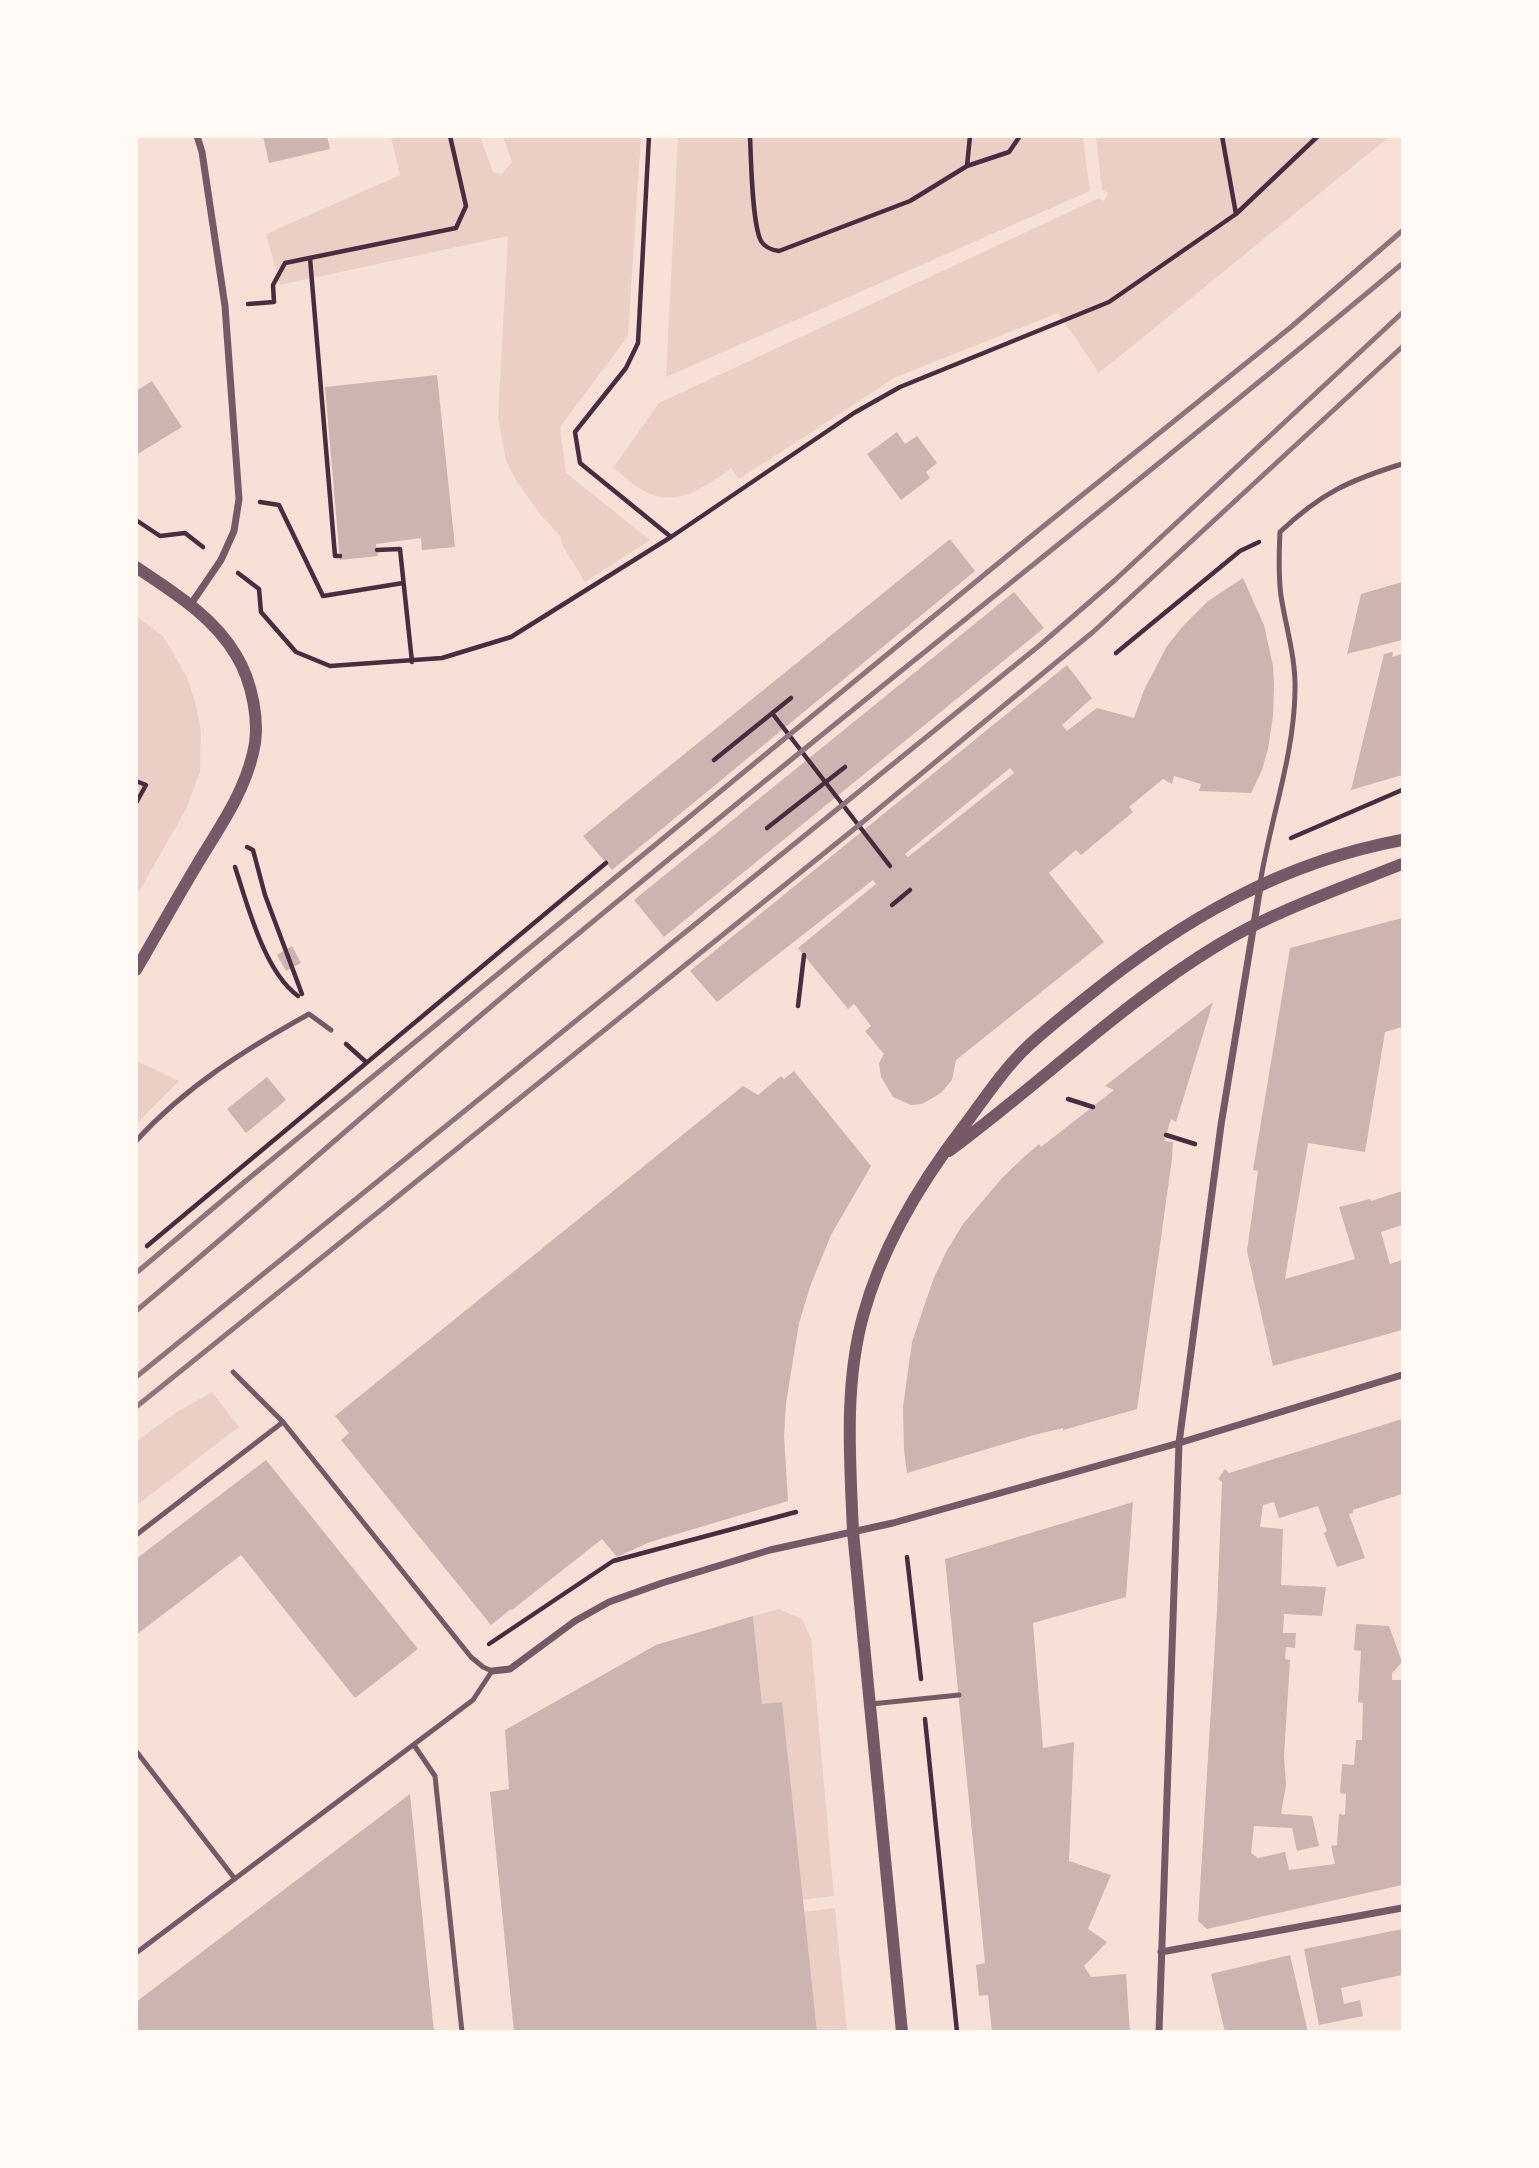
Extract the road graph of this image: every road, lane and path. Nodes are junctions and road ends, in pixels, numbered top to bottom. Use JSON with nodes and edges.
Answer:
{"nodes":[{"id":1,"x":197,"y":136,"type":"edge"},
{"id":2,"x":450,"y":136,"type":"edge"},
{"id":3,"x":649,"y":136,"type":"edge"},
{"id":4,"x":750,"y":136,"type":"edge"},
{"id":5,"x":970,"y":136,"type":"edge"},
{"id":6,"x":1020,"y":136,"type":"edge"},
{"id":7,"x":1222,"y":136,"type":"edge"},
{"id":8,"x":1318,"y":136,"type":"edge"},
{"id":9,"x":967,"y":166,"type":"junction"},
{"id":10,"x":1236,"y":214,"type":"junction"},
{"id":11,"x":310,"y":258,"type":"junction"},
{"id":12,"x":264,"y":303,"type":"dead end"},
{"id":13,"x":1402,"y":464,"type":"edge"},
{"id":14,"x":279,"y":505,"type":"dead end"},
{"id":15,"x":136,"y":520,"type":"edge"},
{"id":16,"x":671,"y":537,"type":"junction"},
{"id":17,"x":377,"y":550,"type":"dead end"},
{"id":18,"x":1240,"y":551,"type":"dead end"},
{"id":19,"x":340,"y":556,"type":"dead end"},
{"id":20,"x":220,"y":560,"type":"junction"},
{"id":21,"x":136,"y":567,"type":"edge"},
{"id":22,"x":403,"y":583,"type":"junction"},
{"id":23,"x":191,"y":604,"type":"junction"},
{"id":24,"x":1116,"y":653,"type":"dead end"},
{"id":25,"x":412,"y":662,"type":"junction"},
{"id":26,"x":791,"y":698,"type":"dead end"},
{"id":27,"x":772,"y":713,"type":"junction"},
{"id":28,"x":713,"y":760,"type":"dead end"},
{"id":29,"x":845,"y":767,"type":"dead end"},
{"id":30,"x":136,"y":780,"type":"edge"},
{"id":31,"x":825,"y":782,"type":"junction"},
{"id":32,"x":1402,"y":790,"type":"edge"},
{"id":33,"x":136,"y":803,"type":"edge"},
{"id":34,"x":767,"y":828,"type":"dead end"},
{"id":35,"x":1306,"y":831,"type":"dead end"},
{"id":36,"x":1402,"y":840,"type":"edge"},
{"id":37,"x":247,"y":847,"type":"dead end"},
{"id":38,"x":606,"y":863,"type":"dead end"},
{"id":39,"x":1402,"y":864,"type":"edge"},
{"id":40,"x":890,"y":866,"type":"dead end"},
{"id":41,"x":235,"y":867,"type":"dead end"},
{"id":42,"x":1260,"y":884,"type":"junction"},
{"id":43,"x":910,"y":890,"type":"dead end"},
{"id":44,"x":892,"y":905,"type":"dead end"},
{"id":45,"x":1254,"y":926,"type":"junction"},
{"id":46,"x":804,"y":955,"type":"dead end"},
{"id":47,"x":136,"y":970,"type":"edge"},
{"id":48,"x":287,"y":988,"type":"dead end"},
{"id":49,"x":305,"y":1001,"type":"dead end"},
{"id":50,"x":798,"y":1006,"type":"dead end"},
{"id":51,"x":331,"y":1030,"type":"dead end"},
{"id":52,"x":1068,"y":1099,"type":"dead end"},
{"id":53,"x":1093,"y":1107,"type":"dead end"},
{"id":54,"x":1166,"y":1135,"type":"dead end"},
{"id":55,"x":136,"y":1141,"type":"edge"},
{"id":56,"x":1218,"y":1151,"type":"junction"},
{"id":57,"x":938,"y":1160,"type":"junction"},
{"id":58,"x":147,"y":1246,"type":"dead end"},
{"id":59,"x":233,"y":1372,"type":"dead end"},
{"id":60,"x":1402,"y":1375,"type":"edge"},
{"id":61,"x":283,"y":1422,"type":"junction"},
{"id":62,"x":1179,"y":1443,"type":"junction"},
{"id":63,"x":853,"y":1532,"type":"junction"},
{"id":64,"x":136,"y":1535,"type":"edge"},
{"id":65,"x":907,"y":1557,"type":"dead end"},
{"id":66,"x":492,"y":1671,"type":"junction"},
{"id":67,"x":959,"y":1695,"type":"dead end"},
{"id":68,"x":923,"y":1698,"type":"junction"},
{"id":69,"x":871,"y":1704,"type":"junction"},
{"id":70,"x":414,"y":1745,"type":"junction"},
{"id":71,"x":136,"y":1751,"type":"edge"},
{"id":72,"x":235,"y":1880,"type":"junction"},
{"id":73,"x":1402,"y":1908,"type":"edge"},
{"id":74,"x":1161,"y":1952,"type":"junction"},
{"id":75,"x":136,"y":1953,"type":"edge"},
{"id":76,"x":462,"y":2032,"type":"edge"},
{"id":77,"x":902,"y":2032,"type":"edge"},
{"id":78,"x":957,"y":2032,"type":"edge"},
{"id":79,"x":1159,"y":2032,"type":"edge"}],
"edges":[{"from":1,"to":20,"type":"street"},
{"from":2,"to":11,"type":"path"},
{"from":3,"to":16,"type":"path"},
{"from":4,"to":9,"type":"path"},
{"from":5,"to":9,"type":"path"},
{"from":6,"to":9,"type":"path"},
{"from":7,"to":10,"type":"path"},
{"from":8,"to":10,"type":"path"},
{"from":10,"to":16,"type":"path"},
{"from":11,"to":12,"type":"path"},
{"from":11,"to":19,"type":"path"},
{"from":13,"to":42,"type":"lane"},
{"from":14,"to":22,"type":"path"},
{"from":15,"to":20,"type":"path"},
{"from":16,"to":25,"type":"path"},
{"from":17,"to":22,"type":"path"},
{"from":18,"to":24,"type":"path"},
{"from":20,"to":23,"type":"street"},
{"from":20,"to":25,"type":"path"},
{"from":21,"to":23,"type":"street"},
{"from":22,"to":25,"type":"path"},
{"from":23,"to":47,"type":"street"},
{"from":26,"to":27,"type":"path"},
{"from":27,"to":28,"type":"path"},
{"from":27,"to":31,"type":"path"},
{"from":29,"to":31,"type":"path"},
{"from":30,"to":33,"type":"path"},
{"from":31,"to":34,"type":"path"},
{"from":31,"to":40,"type":"path"},
{"from":32,"to":35,"type":"path"},
{"from":36,"to":42,"type":"street"},
{"from":37,"to":49,"type":"path"},
{"from":38,"to":58,"type":"path"},
{"from":39,"to":45,"type":"street"},
{"from":41,"to":48,"type":"path"},
{"from":42,"to":45,"type":"street"},
{"from":42,"to":57,"type":"street"},
{"from":43,"to":44,"type":"path"},
{"from":45,"to":56,"type":"street"},
{"from":45,"to":57,"type":"street"},
{"from":46,"to":50,"type":"path"},
{"from":51,"to":55,"type":"lane"},
{"from":52,"to":53,"type":"path"},
{"from":54,"to":56,"type":"path"},
{"from":56,"to":62,"type":"street"},
{"from":57,"to":63,"type":"street"},
{"from":59,"to":61,"type":"lane"},
{"from":60,"to":62,"type":"street"},
{"from":61,"to":64,"type":"lane"},
{"from":61,"to":66,"type":"lane"},
{"from":62,"to":63,"type":"street"},
{"from":62,"to":74,"type":"street"},
{"from":63,"to":66,"type":"street"},
{"from":63,"to":69,"type":"street"},
{"from":65,"to":68,"type":"path"},
{"from":66,"to":70,"type":"lane"},
{"from":67,"to":68,"type":"lane"},
{"from":68,"to":69,"type":"lane"},
{"from":68,"to":78,"type":"path"},
{"from":69,"to":77,"type":"street"},
{"from":70,"to":72,"type":"lane"},
{"from":70,"to":76,"type":"lane"},
{"from":71,"to":72,"type":"lane"},
{"from":72,"to":75,"type":"lane"},
{"from":73,"to":74,"type":"street"},
{"from":74,"to":79,"type":"street"}]}
